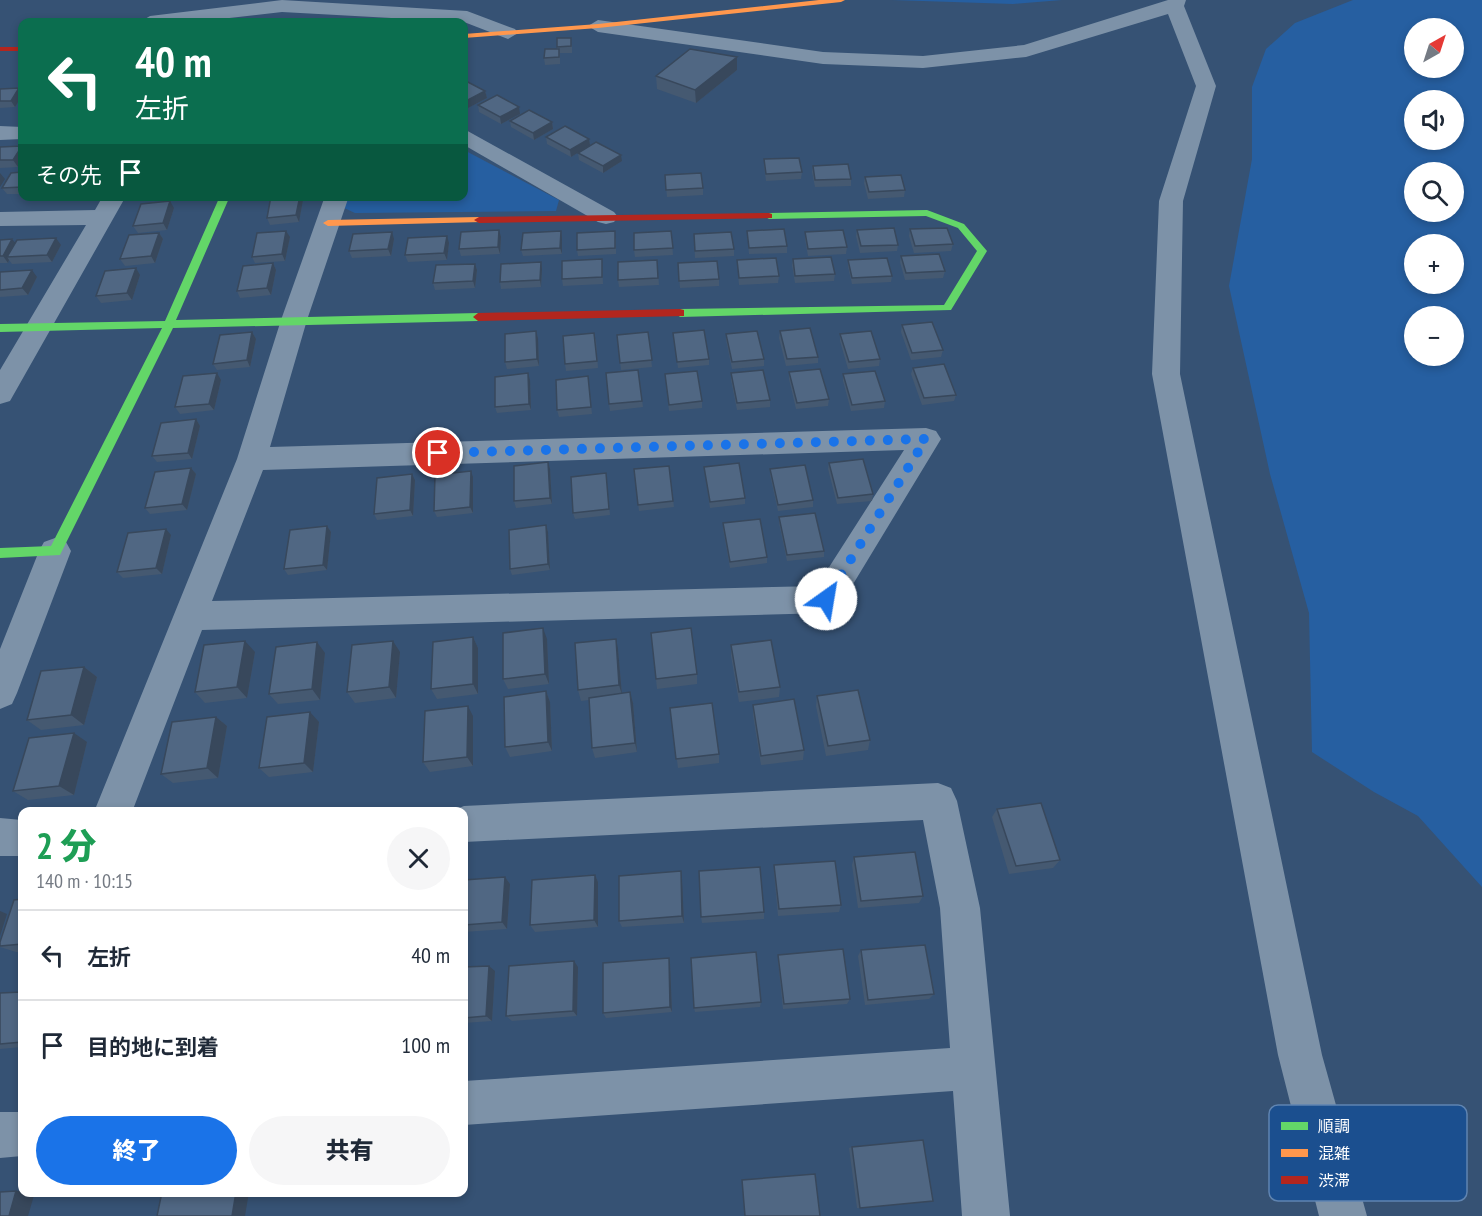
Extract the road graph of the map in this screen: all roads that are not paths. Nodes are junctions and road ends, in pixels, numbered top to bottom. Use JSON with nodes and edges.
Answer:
{"nodes":[{"id":1,"x":841,"y":0,"type":"edge"},
{"id":2,"x":1175,"y":3,"type":"edge"},
{"id":3,"x":346,"y":5,"type":"edge"},
{"id":4,"x":212,"y":7,"type":"edge"},
{"id":5,"x":167,"y":18,"type":"edge"},
{"id":6,"x":598,"y":26,"type":"junction"},
{"id":7,"x":508,"y":33,"type":"junction"},
{"id":8,"x":468,"y":36,"type":"edge"},
{"id":9,"x":0,"y":49,"type":"edge"},
{"id":10,"x":18,"y":49,"type":"edge"},
{"id":11,"x":0,"y":133,"type":"edge"},
{"id":12,"x":18,"y":133,"type":"edge"},
{"id":13,"x":468,"y":138,"type":"edge"},
{"id":14,"x":223,"y":201,"type":"edge"},
{"id":15,"x":335,"y":201,"type":"edge"},
{"id":16,"x":110,"y":207,"type":"edge"},
{"id":17,"x":606,"y":217,"type":"junction"},
{"id":18,"x":0,"y":219,"type":"edge"},
{"id":19,"x":328,"y":223,"type":"junction"},
{"id":20,"x":294,"y":320,"type":"junction"},
{"id":21,"x":168,"y":326,"type":"junction"},
{"id":22,"x":41,"y":327,"type":"junction"},
{"id":23,"x":0,"y":328,"type":"edge"},
{"id":24,"x":0,"y":394,"type":"edge"},
{"id":25,"x":252,"y":459,"type":"junction"},
{"id":26,"x":55,"y":551,"type":"junction"},
{"id":27,"x":0,"y":553,"type":"edge"},
{"id":28,"x":190,"y":615,"type":"junction"},
{"id":29,"x":0,"y":693,"type":"edge"},
{"id":30,"x":115,"y":807,"type":"edge"},
{"id":31,"x":468,"y":824,"type":"edge"},
{"id":32,"x":0,"y":837,"type":"edge"},
{"id":33,"x":18,"y":838,"type":"edge"},
{"id":34,"x":974,"y":1068,"type":"junction"},
{"id":35,"x":468,"y":1103,"type":"edge"},
{"id":36,"x":1313,"y":1105,"type":"edge"},
{"id":37,"x":18,"y":1134,"type":"edge"},
{"id":38,"x":0,"y":1135,"type":"edge"},
{"id":39,"x":1339,"y":1201,"type":"edge"},
{"id":40,"x":986,"y":1216,"type":"edge"},
{"id":41,"x":1343,"y":1216,"type":"edge"}],
"edges":[{"from":1,"to":6,"type":"main road"},
{"from":2,"to":6,"type":"street"},
{"from":2,"to":36,"type":"street"},
{"from":3,"to":4,"type":"street"},
{"from":3,"to":7,"type":"street"},
{"from":4,"to":5,"type":"street"},
{"from":6,"to":7,"type":"main road"},
{"from":7,"to":8,"type":"main road"},
{"from":9,"to":10,"type":"main road"},
{"from":11,"to":12,"type":"street"},
{"from":13,"to":17,"type":"street"},
{"from":14,"to":21,"type":"main road"},
{"from":15,"to":19,"type":"street"},
{"from":16,"to":18,"type":"street"},
{"from":16,"to":22,"type":"street"},
{"from":17,"to":19,"type":"main road"},
{"from":17,"to":20,"type":"main road"},
{"from":19,"to":20,"type":"street"},
{"from":20,"to":21,"type":"main road"},
{"from":20,"to":25,"type":"street"},
{"from":21,"to":22,"type":"main road"},
{"from":21,"to":26,"type":"main road"},
{"from":22,"to":23,"type":"main road"},
{"from":22,"to":24,"type":"street"},
{"from":25,"to":28,"type":"street"},
{"from":25,"to":28,"type":"street"},
{"from":26,"to":27,"type":"main road"},
{"from":26,"to":29,"type":"street"},
{"from":28,"to":30,"type":"street"},
{"from":31,"to":34,"type":"street"},
{"from":32,"to":33,"type":"street"},
{"from":34,"to":35,"type":"street"},
{"from":34,"to":40,"type":"street"},
{"from":37,"to":38,"type":"street"},
{"from":39,"to":41,"type":"street"}]}
